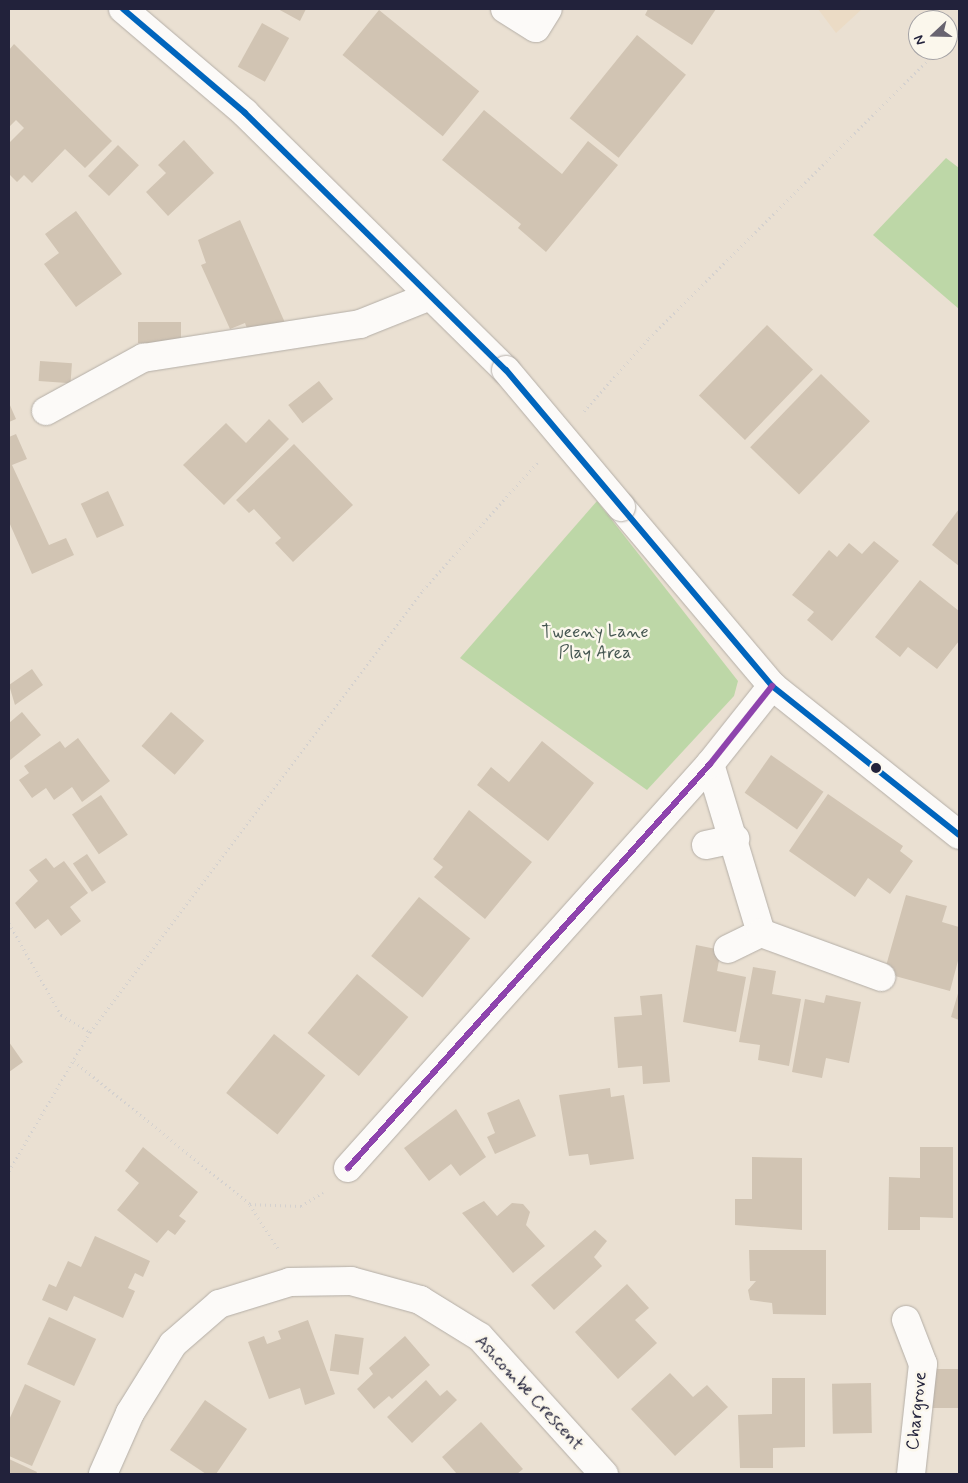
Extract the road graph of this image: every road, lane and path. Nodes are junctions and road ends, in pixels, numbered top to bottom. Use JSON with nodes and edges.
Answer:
{"nodes":[{"id":1,"x":123,"y":9,"type":"edge"},
{"id":2,"x":505,"y":9,"type":"edge"},
{"id":3,"x":548,"y":9,"type":"edge"},
{"id":4,"x":928,"y":60,"type":"edge"},
{"id":5,"x":430,"y":296,"type":"junction"},
{"id":6,"x":46,"y":411,"type":"dead end"},
{"id":7,"x":576,"y":420,"type":"dead end"},
{"id":8,"x":543,"y":457,"type":"dead end"},
{"id":9,"x":772,"y":686,"type":"junction"},
{"id":10,"x":710,"y":764,"type":"junction"},
{"id":11,"x":959,"y":835,"type":"edge"},
{"id":12,"x":735,"y":839,"type":"junction"},
{"id":13,"x":706,"y":845,"type":"dead end"},
{"id":14,"x":9,"y":923,"type":"edge"},
{"id":15,"x":761,"y":933,"type":"junction"},
{"id":16,"x":728,"y":949,"type":"dead end"},
{"id":17,"x":880,"y":977,"type":"dead end"},
{"id":18,"x":90,"y":1032,"type":"junction"},
{"id":19,"x":74,"y":1061,"type":"junction"},
{"id":20,"x":348,"y":1168,"type":"joint"},
{"id":21,"x":9,"y":1171,"type":"edge"},
{"id":22,"x":250,"y":1204,"type":"junction"},
{"id":23,"x":290,"y":1282,"type":"junction"},
{"id":24,"x":906,"y":1320,"type":"dead end"},
{"id":25,"x":103,"y":1474,"type":"edge"},
{"id":26,"x":604,"y":1474,"type":"edge"},
{"id":27,"x":911,"y":1474,"type":"edge"}],
"edges":[{"from":1,"to":5,"type":"street"},
{"from":2,"to":3,"type":"street"},
{"from":4,"to":7,"type":"path"},
{"from":5,"to":6,"type":"street"},
{"from":5,"to":9,"type":"street","bridge":true},
{"from":8,"to":18,"type":"path"},
{"from":9,"to":10,"type":"street"},
{"from":9,"to":11,"type":"street"},
{"from":10,"to":12,"type":"street"},
{"from":10,"to":20,"type":"street"},
{"from":12,"to":13,"type":"street"},
{"from":12,"to":15,"type":"street"},
{"from":14,"to":18,"type":"path"},
{"from":15,"to":16,"type":"street"},
{"from":15,"to":17,"type":"street"},
{"from":18,"to":19,"type":"path"},
{"from":19,"to":21,"type":"path"},
{"from":19,"to":22,"type":"path"},
{"from":20,"to":22,"type":"path"},
{"from":22,"to":23,"type":"path"},
{"from":23,"to":25,"type":"street","name":"Ashcombe Crescent"},
{"from":23,"to":26,"type":"street","name":"Ashcombe Crescent"},
{"from":24,"to":27,"type":"street","name":"Chargrove"}]}
